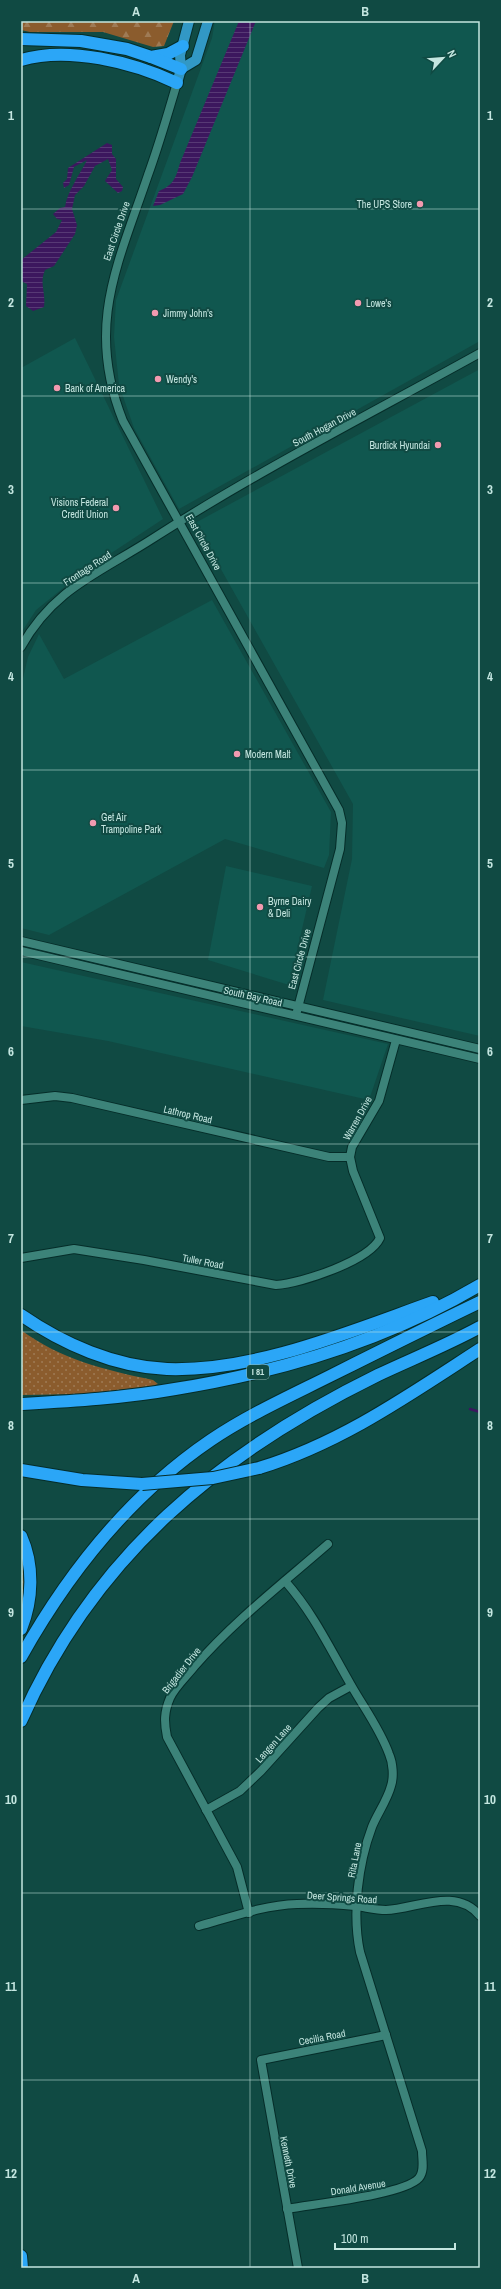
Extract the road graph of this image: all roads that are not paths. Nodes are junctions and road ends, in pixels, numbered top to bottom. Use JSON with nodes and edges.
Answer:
{"nodes":[{"id":1,"x":190,"y":21,"type":"edge"},
{"id":2,"x":208,"y":21,"type":"edge"},
{"id":3,"x":21,"y":39,"type":"edge"},
{"id":4,"x":182,"y":46,"type":"junction"},
{"id":5,"x":151,"y":57,"type":"junction"},
{"id":6,"x":21,"y":60,"type":"edge"},
{"id":7,"x":181,"y":69,"type":"junction"},
{"id":8,"x":177,"y":83,"type":"junction"},
{"id":9,"x":480,"y":353,"type":"edge"},
{"id":10,"x":178,"y":522,"type":"junction"},
{"id":11,"x":21,"y":647,"type":"edge"},
{"id":12,"x":21,"y":941,"type":"edge"},
{"id":13,"x":21,"y":951,"type":"edge"},
{"id":14,"x":298,"y":1006,"type":"junction"},
{"id":15,"x":296,"y":1015,"type":"junction"},
{"id":16,"x":396,"y":1040,"type":"junction"},
{"id":17,"x":480,"y":1049,"type":"edge"},
{"id":18,"x":480,"y":1059,"type":"edge"},
{"id":19,"x":21,"y":1100,"type":"edge"},
{"id":20,"x":350,"y":1157,"type":"junction"},
{"id":21,"x":374,"y":1248,"type":"joint"},
{"id":22,"x":21,"y":1258,"type":"edge"},
{"id":23,"x":476,"y":1287,"type":"edge"},
{"id":24,"x":480,"y":1302,"type":"edge"},
{"id":25,"x":21,"y":1315,"type":"edge"},
{"id":26,"x":480,"y":1327,"type":"edge"},
{"id":27,"x":480,"y":1349,"type":"edge"},
{"id":28,"x":21,"y":1404,"type":"edge"},
{"id":29,"x":21,"y":1470,"type":"edge"},
{"id":30,"x":21,"y":1536,"type":"edge"},
{"id":31,"x":328,"y":1544,"type":"dead end"},
{"id":32,"x":285,"y":1581,"type":"junction"},
{"id":33,"x":21,"y":1629,"type":"edge"},
{"id":34,"x":21,"y":1658,"type":"edge"},
{"id":35,"x":351,"y":1686,"type":"junction"},
{"id":36,"x":21,"y":1721,"type":"edge"},
{"id":37,"x":206,"y":1810,"type":"junction"},
{"id":38,"x":356,"y":1906,"type":"junction"},
{"id":39,"x":249,"y":1913,"type":"junction"},
{"id":40,"x":480,"y":1916,"type":"edge"},
{"id":41,"x":199,"y":1926,"type":"dead end"},
{"id":42,"x":386,"y":2035,"type":"junction"},
{"id":43,"x":261,"y":2060,"type":"joint"},
{"id":44,"x":423,"y":2168,"type":"joint"},
{"id":45,"x":287,"y":2209,"type":"junction"},
{"id":46,"x":21,"y":2256,"type":"edge"},
{"id":47,"x":22,"y":2268,"type":"edge"},
{"id":48,"x":298,"y":2268,"type":"edge"}],
"edges":[{"from":1,"to":4,"type":"main road","name":"East Circle Drive"},
{"from":2,"to":7,"type":"main road"},
{"from":3,"to":5,"type":"highway"},
{"from":4,"to":5,"type":"highway"},
{"from":4,"to":7,"type":"main road","name":"East Circle Drive"},
{"from":5,"to":7,"type":"highway"},
{"from":6,"to":8,"type":"highway"},
{"from":7,"to":8,"type":"main road","name":"East Circle Drive"},
{"from":8,"to":10,"type":"street","name":"East Circle Drive"},
{"from":9,"to":10,"type":"street","name":"South Hogan Drive"},
{"from":10,"to":11,"type":"street","name":"Frontage Road"},
{"from":10,"to":14,"type":"street","name":"East Circle Drive"},
{"from":12,"to":14,"type":"street","name":"South Bay Road"},
{"from":13,"to":15,"type":"street","name":"South Bay Road"},
{"from":14,"to":15,"type":"street","name":"East Circle Drive"},
{"from":14,"to":17,"type":"street","name":"South Bay Road"},
{"from":15,"to":16,"type":"street","name":"South Bay Road"},
{"from":16,"to":18,"type":"street","name":"South Bay Road"},
{"from":16,"to":20,"type":"street","name":"Warren Drive"},
{"from":19,"to":20,"type":"street","name":"Lathrop Road"},
{"from":20,"to":21,"type":"street","name":"Warren Drive"},
{"from":21,"to":22,"type":"street","name":"Tuller Road"},
{"from":23,"to":25,"type":"highway"},
{"from":23,"to":28,"type":"highway","number":"I 81"},
{"from":24,"to":34,"type":"highway"},
{"from":26,"to":36,"type":"highway"},
{"from":27,"to":29,"type":"highway","bridge":true},
{"from":30,"to":33,"type":"highway"},
{"from":31,"to":32,"type":"street","name":"Brigadier Drive"},
{"from":32,"to":35,"type":"street","name":"Rita Lane"},
{"from":32,"to":37,"type":"street","name":"Brigadier Drive"},
{"from":35,"to":37,"type":"street","name":"Langen Lane"},
{"from":35,"to":38,"type":"street","name":"Rita Lane"},
{"from":37,"to":39,"type":"street","name":"Brigadier Drive"},
{"from":38,"to":39,"type":"street","name":"Deer Springs Road"},
{"from":38,"to":40,"type":"street","name":"Deer Springs Road"},
{"from":38,"to":42,"type":"street","name":"Rita Lane"},
{"from":39,"to":41,"type":"street","name":"Deer Springs Road"},
{"from":42,"to":43,"type":"street","name":"Cecilia Road"},
{"from":42,"to":44,"type":"street","name":"Rita Lane"},
{"from":43,"to":45,"type":"street","name":"Kenneth Drive"},
{"from":44,"to":45,"type":"street","name":"Donald Avenue"},
{"from":45,"to":48,"type":"street","name":"Kenneth Drive"},
{"from":46,"to":47,"type":"highway"}]}
